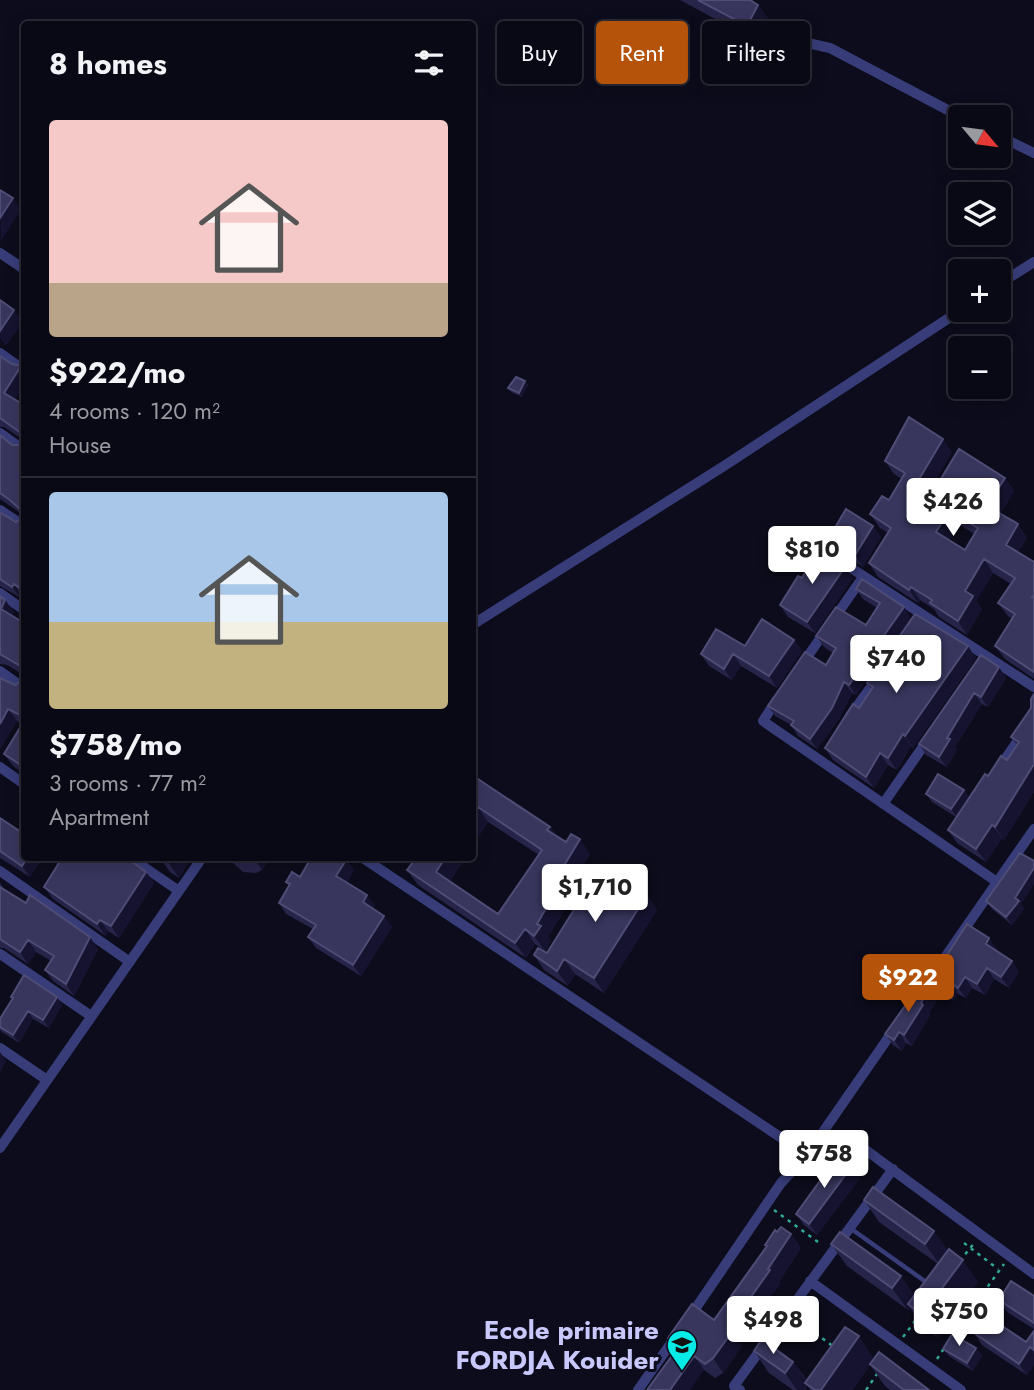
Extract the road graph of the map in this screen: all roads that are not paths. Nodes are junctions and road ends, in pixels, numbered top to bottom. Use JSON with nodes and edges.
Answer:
{"nodes":[{"id":1,"x":810,"y":44,"type":"edge"},
{"id":2,"x":948,"y":110,"type":"edge"},
{"id":3,"x":1012,"y":142,"type":"edge"},
{"id":4,"x":1034,"y":153,"type":"edge"},
{"id":5,"x":0,"y":253,"type":"edge"},
{"id":6,"x":1034,"y":262,"type":"edge"},
{"id":7,"x":21,"y":267,"type":"edge"},
{"id":8,"x":1011,"y":277,"type":"edge"},
{"id":9,"x":948,"y":319,"type":"edge"},
{"id":10,"x":0,"y":353,"type":"edge"},
{"id":11,"x":21,"y":368,"type":"edge"},
{"id":12,"x":0,"y":433,"type":"edge"},
{"id":13,"x":21,"y":448,"type":"edge"},
{"id":14,"x":0,"y":510,"type":"edge"},
{"id":15,"x":21,"y":524,"type":"edge"},
{"id":16,"x":831,"y":555,"type":"edge"},
{"id":17,"x":863,"y":578,"type":"junction"},
{"id":18,"x":0,"y":593,"type":"edge"},
{"id":19,"x":21,"y":608,"type":"edge"},
{"id":20,"x":923,"y":614,"type":"junction"},
{"id":21,"x":476,"y":622,"type":"edge"},
{"id":22,"x":915,"y":625,"type":"edge"},
{"id":23,"x":987,"y":655,"type":"junction"},
{"id":24,"x":979,"y":666,"type":"edge"},
{"id":25,"x":883,"y":670,"type":"edge"},
{"id":26,"x":0,"y":671,"type":"edge"},
{"id":27,"x":794,"y":677,"type":"edge"},
{"id":28,"x":21,"y":684,"type":"edge"},
{"id":29,"x":1034,"y":687,"type":"edge"},
{"id":30,"x":786,"y":688,"type":"edge"},
{"id":31,"x":1034,"y":717,"type":"edge"},
{"id":32,"x":939,"y":723,"type":"edge"},
{"id":33,"x":843,"y":726,"type":"edge"},
{"id":34,"x":827,"y":748,"type":"edge"},
{"id":35,"x":819,"y":760,"type":"junction"},
{"id":36,"x":0,"y":767,"type":"edge"},
{"id":37,"x":21,"y":782,"type":"edge"},
{"id":38,"x":989,"y":782,"type":"edge"},
{"id":39,"x":883,"y":804,"type":"junction"},
{"id":40,"x":1034,"y":829,"type":"edge"},
{"id":41,"x":952,"y":836,"type":"edge"},
{"id":42,"x":945,"y":846,"type":"junction"},
{"id":43,"x":135,"y":861,"type":"edge"},
{"id":44,"x":200,"y":861,"type":"edge"},
{"id":45,"x":367,"y":861,"type":"edge"},
{"id":46,"x":0,"y":871,"type":"edge"},
{"id":47,"x":996,"y":882,"type":"junction"},
{"id":48,"x":179,"y":891,"type":"junction"},
{"id":49,"x":0,"y":954,"type":"edge"},
{"id":50,"x":130,"y":962,"type":"junction"},
{"id":51,"x":910,"y":1007,"type":"edge"},
{"id":52,"x":91,"y":1016,"type":"junction"},
{"id":53,"x":902,"y":1019,"type":"edge"},
{"id":54,"x":0,"y":1048,"type":"edge"},
{"id":55,"x":47,"y":1080,"type":"junction"},
{"id":56,"x":0,"y":1148,"type":"edge"},
{"id":57,"x":807,"y":1155,"type":"junction"},
{"id":58,"x":893,"y":1169,"type":"junction"},
{"id":59,"x":849,"y":1227,"type":"junction"},
{"id":60,"x":1034,"y":1274,"type":"edge"},
{"id":61,"x":810,"y":1281,"type":"junction"},
{"id":62,"x":926,"y":1282,"type":"edge"},
{"id":63,"x":638,"y":1390,"type":"edge"},
{"id":64,"x":740,"y":1390,"type":"edge"},
{"id":65,"x":961,"y":1390,"type":"edge"}],
"edges":[{"from":1,"to":2,"type":"street"},
{"from":3,"to":4,"type":"street"},
{"from":5,"to":7,"type":"street"},
{"from":6,"to":8,"type":"street"},
{"from":9,"to":21,"type":"street"},
{"from":10,"to":11,"type":"street"},
{"from":12,"to":13,"type":"street"},
{"from":14,"to":15,"type":"street"},
{"from":16,"to":17,"type":"street"},
{"from":17,"to":20,"type":"street"},
{"from":17,"to":27,"type":"street"},
{"from":18,"to":19,"type":"street"},
{"from":20,"to":22,"type":"street"},
{"from":20,"to":23,"type":"street"},
{"from":23,"to":24,"type":"street"},
{"from":23,"to":29,"type":"street"},
{"from":25,"to":33,"type":"street"},
{"from":26,"to":28,"type":"street"},
{"from":30,"to":35,"type":"street"},
{"from":31,"to":38,"type":"street"},
{"from":32,"to":39,"type":"street"},
{"from":34,"to":35,"type":"street"},
{"from":35,"to":39,"type":"street"},
{"from":36,"to":37,"type":"street"},
{"from":39,"to":42,"type":"street"},
{"from":40,"to":47,"type":"street"},
{"from":41,"to":42,"type":"street"},
{"from":42,"to":47,"type":"street"},
{"from":43,"to":48,"type":"street"},
{"from":44,"to":48,"type":"street"},
{"from":45,"to":57,"type":"street"},
{"from":46,"to":50,"type":"street"},
{"from":47,"to":51,"type":"street"},
{"from":48,"to":50,"type":"street"},
{"from":49,"to":52,"type":"street"},
{"from":50,"to":52,"type":"street"},
{"from":52,"to":55,"type":"street"},
{"from":53,"to":57,"type":"street"},
{"from":54,"to":55,"type":"street"},
{"from":55,"to":56,"type":"street"},
{"from":57,"to":58,"type":"street"},
{"from":57,"to":63,"type":"street"},
{"from":58,"to":59,"type":"street"},
{"from":58,"to":60,"type":"street"},
{"from":59,"to":61,"type":"street"},
{"from":59,"to":62,"type":"lane"},
{"from":61,"to":64,"type":"street"},
{"from":61,"to":65,"type":"street"}]}
